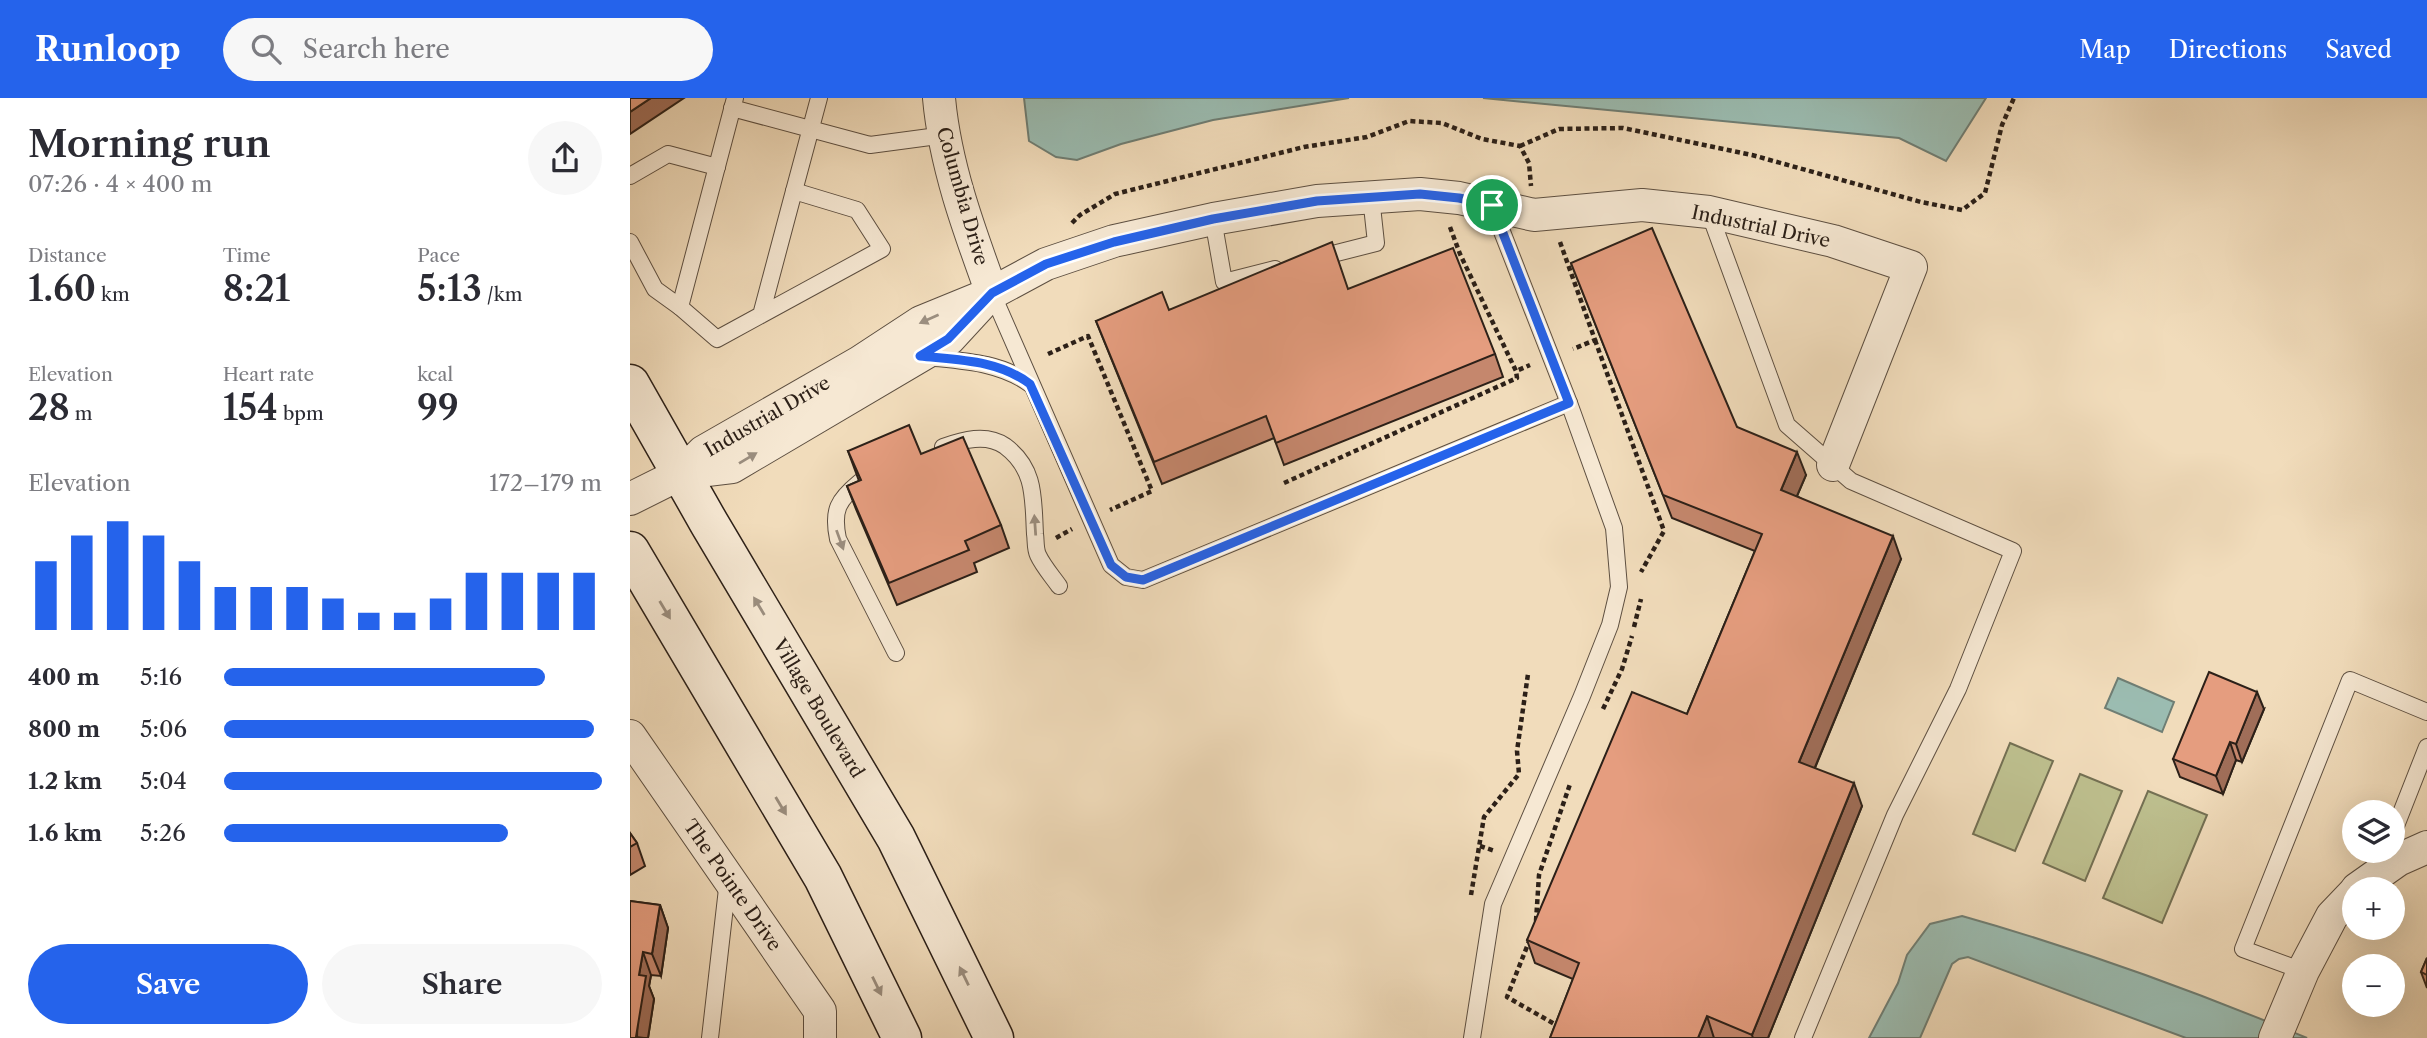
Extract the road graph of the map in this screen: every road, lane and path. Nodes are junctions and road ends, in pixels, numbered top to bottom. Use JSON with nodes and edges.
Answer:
{"nodes":[{"id":1,"x":819,"y":98,"type":"edge"},
{"id":2,"x":939,"y":98,"type":"edge"},
{"id":3,"x":2014,"y":98,"type":"edge"},
{"id":4,"x":734,"y":103,"type":"edge"},
{"id":5,"x":811,"y":129,"type":"junction"},
{"id":6,"x":944,"y":135,"type":"junction"},
{"id":7,"x":1520,"y":146,"type":"junction"},
{"id":8,"x":717,"y":167,"type":"junction"},
{"id":9,"x":630,"y":176,"type":"edge"},
{"id":10,"x":794,"y":191,"type":"junction"},
{"id":11,"x":1532,"y":193,"type":"dead end"},
{"id":12,"x":1371,"y":197,"type":"junction"},
{"id":13,"x":1447,"y":197,"type":"junction"},
{"id":14,"x":1492,"y":205,"type":"junction"},
{"id":15,"x":1709,"y":212,"type":"junction"},
{"id":16,"x":1213,"y":219,"type":"junction"},
{"id":17,"x":1065,"y":232,"type":"dead end"},
{"id":18,"x":1557,"y":235,"type":"dead end"},
{"id":19,"x":630,"y":242,"type":"edge"},
{"id":20,"x":1583,"y":268,"type":"edge"},
{"id":21,"x":1571,"y":273,"type":"junction"},
{"id":22,"x":992,"y":293,"type":"junction"},
{"id":23,"x":680,"y":307,"type":"junction"},
{"id":24,"x":761,"y":315,"type":"junction"},
{"id":25,"x":1595,"y":340,"type":"junction"},
{"id":26,"x":1573,"y":349,"type":"dead end"},
{"id":27,"x":1048,"y":354,"type":"dead end"},
{"id":28,"x":920,"y":356,"type":"junction"},
{"id":29,"x":1530,"y":365,"type":"dead end"},
{"id":30,"x":1516,"y":372,"type":"junction"},
{"id":31,"x":630,"y":384,"type":"edge"},
{"id":32,"x":1030,"y":384,"type":"junction"},
{"id":33,"x":1569,"y":403,"type":"junction"},
{"id":34,"x":931,"y":452,"type":"edge"},
{"id":35,"x":1833,"y":465,"type":"junction"},
{"id":36,"x":682,"y":473,"type":"junction"},
{"id":37,"x":860,"y":482,"type":"edge"},
{"id":38,"x":1284,"y":483,"type":"dead end"},
{"id":39,"x":630,"y":499,"type":"edge"},
{"id":40,"x":1108,"y":511,"type":"dead end"},
{"id":41,"x":630,"y":551,"type":"edge"},
{"id":42,"x":1641,"y":584,"type":"dead end"},
{"id":43,"x":1059,"y":586,"type":"dead end"},
{"id":44,"x":1641,"y":595,"type":"dead end"},
{"id":45,"x":1641,"y":606,"type":"dead end"},
{"id":46,"x":896,"y":653,"type":"dead end"},
{"id":47,"x":1528,"y":674,"type":"dead end"},
{"id":48,"x":2427,"y":712,"type":"edge"},
{"id":49,"x":630,"y":736,"type":"edge"},
{"id":50,"x":2427,"y":747,"type":"edge"},
{"id":51,"x":1574,"y":773,"type":"dead end"},
{"id":52,"x":2405,"y":803,"type":"edge"},
{"id":53,"x":1480,"y":846,"type":"junction"},
{"id":54,"x":2427,"y":848,"type":"edge"},
{"id":55,"x":1500,"y":853,"type":"dead end"},
{"id":56,"x":2369,"y":876,"type":"edge"},
{"id":57,"x":728,"y":878,"type":"junction"},
{"id":58,"x":1471,"y":895,"type":"dead end"},
{"id":59,"x":1536,"y":922,"type":"edge"},
{"id":60,"x":1531,"y":935,"type":"edge"},
{"id":61,"x":2303,"y":971,"type":"junction"},
{"id":62,"x":2279,"y":1027,"type":"edge"},
{"id":63,"x":710,"y":1038,"type":"edge"},
{"id":64,"x":820,"y":1038,"type":"edge"},
{"id":65,"x":902,"y":1038,"type":"edge"},
{"id":66,"x":994,"y":1038,"type":"edge"},
{"id":67,"x":1472,"y":1038,"type":"edge"},
{"id":68,"x":1552,"y":1038,"type":"edge"},
{"id":69,"x":1802,"y":1038,"type":"edge"}],
"edges":[{"from":1,"to":5,"type":"lane"},
{"from":2,"to":6,"type":"street","name":"Columbia Drive"},
{"from":3,"to":7,"type":"path"},
{"from":4,"to":5,"type":"lane"},
{"from":4,"to":8,"type":"lane"},
{"from":5,"to":6,"type":"lane"},
{"from":5,"to":10,"type":"lane"},
{"from":6,"to":22,"type":"street","name":"Columbia Drive"},
{"from":7,"to":11,"type":"path"},
{"from":7,"to":17,"type":"path"},
{"from":8,"to":9,"type":"lane"},
{"from":8,"to":23,"type":"lane"},
{"from":10,"to":24,"type":"lane"},
{"from":10,"to":24,"type":"lane"},
{"from":12,"to":13,"type":"street","name":"Industrial Drive"},
{"from":12,"to":16,"type":"street","name":"Industrial Drive"},
{"from":12,"to":16,"type":"lane"},
{"from":13,"to":14,"type":"street","name":"Industrial Drive"},
{"from":13,"to":30,"type":"path"},
{"from":14,"to":15,"type":"street","name":"Industrial Drive"},
{"from":14,"to":33,"type":"lane"},
{"from":15,"to":35,"type":"lane"},
{"from":15,"to":35,"type":"street","name":"Industrial Drive"},
{"from":16,"to":22,"type":"street","name":"Industrial Drive"},
{"from":18,"to":21,"type":"path"},
{"from":19,"to":23,"type":"lane"},
{"from":20,"to":21,"type":"path"},
{"from":21,"to":25,"type":"path"},
{"from":22,"to":28,"type":"street","name":"Industrial Drive"},
{"from":22,"to":32,"type":"lane"},
{"from":22,"to":36,"type":"street","name":"Industrial Drive","one_way":true},
{"from":23,"to":24,"type":"lane"},
{"from":25,"to":26,"type":"path"},
{"from":25,"to":42,"type":"path"},
{"from":27,"to":40,"type":"path"},
{"from":28,"to":32,"type":"lane"},
{"from":36,"to":28,"type":"street","name":"Industrial Drive","one_way":true},
{"from":29,"to":30,"type":"path"},
{"from":30,"to":38,"type":"path"},
{"from":31,"to":36,"type":"street","name":"Village Boulevard"},
{"from":32,"to":33,"type":"lane"},
{"from":33,"to":67,"type":"lane"},
{"from":43,"to":34,"type":"lane","one_way":true},
{"from":35,"to":69,"type":"lane"},
{"from":36,"to":39,"type":"street"},
{"from":66,"to":36,"type":"street","name":"Village Boulevard","one_way":true},
{"from":37,"to":46,"type":"lane","one_way":true},
{"from":41,"to":65,"type":"street","one_way":true},
{"from":44,"to":45,"type":"path"},
{"from":47,"to":53,"type":"path"},
{"from":48,"to":61,"type":"lane"},
{"from":49,"to":57,"type":"street","name":"The Pointe Drive"},
{"from":50,"to":52,"type":"lane"},
{"from":51,"to":59,"type":"path"},
{"from":53,"to":55,"type":"path"},
{"from":53,"to":58,"type":"path"},
{"from":54,"to":56,"type":"street"},
{"from":56,"to":61,"type":"street"},
{"from":57,"to":63,"type":"lane"},
{"from":57,"to":64,"type":"street","name":"The Pointe Drive"},
{"from":60,"to":68,"type":"path"},
{"from":61,"to":62,"type":"street"}]}
